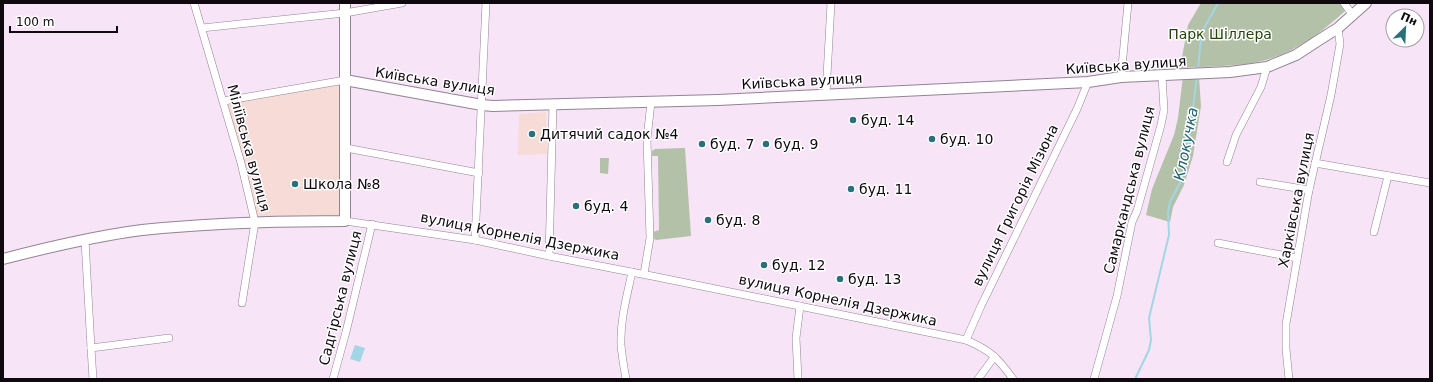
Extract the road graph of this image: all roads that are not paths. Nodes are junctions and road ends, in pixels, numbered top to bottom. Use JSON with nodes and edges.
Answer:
{"nodes":[{"id":1,"x":194,"y":3,"type":"edge"},
{"id":2,"x":402,"y":3,"type":"edge"},
{"id":3,"x":486,"y":3,"type":"edge"},
{"id":4,"x":831,"y":3,"type":"edge"},
{"id":5,"x":1128,"y":3,"type":"edge"},
{"id":6,"x":1344,"y":3,"type":"edge"},
{"id":7,"x":1366,"y":3,"type":"edge"},
{"id":8,"x":345,"y":8,"type":"edge"},
{"id":9,"x":1352,"y":14,"type":"junction"},
{"id":10,"x":202,"y":28,"type":"junction"},
{"id":11,"x":1338,"y":28,"type":"junction"},
{"id":12,"x":1267,"y":67,"type":"junction"},
{"id":13,"x":1162,"y":76,"type":"junction"},
{"id":14,"x":1121,"y":77,"type":"junction"},
{"id":15,"x":345,"y":80,"type":"junction"},
{"id":16,"x":1088,"y":82,"type":"junction"},
{"id":17,"x":826,"y":94,"type":"junction"},
{"id":18,"x":224,"y":101,"type":"junction"},
{"id":19,"x":651,"y":102,"type":"junction"},
{"id":20,"x":553,"y":104,"type":"junction"},
{"id":21,"x":482,"y":105,"type":"junction"},
{"id":22,"x":346,"y":148,"type":"junction"},
{"id":23,"x":1227,"y":162,"type":"dead end"},
{"id":24,"x":1315,"y":162,"type":"junction"},
{"id":25,"x":479,"y":173,"type":"junction"},
{"id":26,"x":1388,"y":176,"type":"junction"},
{"id":27,"x":1260,"y":182,"type":"dead end"},
{"id":28,"x":1430,"y":183,"type":"edge"},
{"id":29,"x":1309,"y":190,"type":"junction"},
{"id":30,"x":345,"y":221,"type":"junction"},
{"id":31,"x":255,"y":222,"type":"junction"},
{"id":32,"x":372,"y":224,"type":"junction"},
{"id":33,"x":1374,"y":232,"type":"dead end"},
{"id":34,"x":85,"y":240,"type":"junction"},
{"id":35,"x":475,"y":240,"type":"junction"},
{"id":36,"x":1218,"y":243,"type":"dead end"},
{"id":37,"x":549,"y":256,"type":"junction"},
{"id":38,"x":1297,"y":258,"type":"junction"},
{"id":39,"x":3,"y":259,"type":"edge"},
{"id":40,"x":632,"y":272,"type":"junction"},
{"id":41,"x":644,"y":274,"type":"junction"},
{"id":42,"x":242,"y":303,"type":"dead end"},
{"id":43,"x":800,"y":306,"type":"junction"},
{"id":44,"x":169,"y":338,"type":"dead end"},
{"id":45,"x":966,"y":340,"type":"junction"},
{"id":46,"x":91,"y":348,"type":"junction"},
{"id":47,"x":995,"y":357,"type":"junction"},
{"id":48,"x":93,"y":379,"type":"edge"},
{"id":49,"x":333,"y":379,"type":"edge"},
{"id":50,"x":626,"y":379,"type":"edge"},
{"id":51,"x":798,"y":379,"type":"edge"},
{"id":52,"x":978,"y":379,"type":"edge"},
{"id":53,"x":1013,"y":379,"type":"edge"},
{"id":54,"x":1094,"y":379,"type":"edge"},
{"id":55,"x":1289,"y":379,"type":"edge"}],
"edges":[{"from":1,"to":10,"type":"street","name":"Міліївська вулиця"},
{"from":2,"to":8,"type":"street"},
{"from":3,"to":21,"type":"street"},
{"from":4,"to":17,"type":"street"},
{"from":5,"to":14,"type":"street"},
{"from":6,"to":9,"type":"street"},
{"from":7,"to":9,"type":"street","name":"Київська вулиця"},
{"from":8,"to":10,"type":"street"},
{"from":8,"to":15,"type":"street"},
{"from":9,"to":11,"type":"street","name":"Київська вулиця"},
{"from":10,"to":18,"type":"street","name":"Міліївська вулиця"},
{"from":11,"to":12,"type":"street","name":"Київська вулиця"},
{"from":11,"to":24,"type":"street","name":"Харківська вулиця"},
{"from":12,"to":13,"type":"street","name":"Київська вулиця"},
{"from":12,"to":23,"type":"street"},
{"from":13,"to":14,"type":"street","name":"Київська вулиця"},
{"from":13,"to":54,"type":"street","name":"Самаркандська вулиця"},
{"from":14,"to":16,"type":"street","name":"Київська вулиця"},
{"from":15,"to":18,"type":"street","name":"Київська вулиця"},
{"from":15,"to":21,"type":"street","name":"Київська вулиця"},
{"from":15,"to":22,"type":"street"},
{"from":16,"to":17,"type":"street","name":"Київська вулиця"},
{"from":16,"to":45,"type":"street","name":"вулиця Григорія Мізюна"},
{"from":17,"to":19,"type":"street","name":"Київська вулиця"},
{"from":18,"to":31,"type":"street","name":"Міліївська вулиця"},
{"from":19,"to":20,"type":"street","name":"Київська вулиця"},
{"from":19,"to":41,"type":"street"},
{"from":20,"to":21,"type":"street","name":"Київська вулиця"},
{"from":20,"to":37,"type":"street"},
{"from":21,"to":25,"type":"street"},
{"from":22,"to":25,"type":"street"},
{"from":22,"to":30,"type":"street"},
{"from":24,"to":26,"type":"street"},
{"from":24,"to":29,"type":"street","name":"Харківська вулиця"},
{"from":25,"to":35,"type":"street"},
{"from":26,"to":28,"type":"street"},
{"from":26,"to":33,"type":"street"},
{"from":27,"to":29,"type":"street"},
{"from":29,"to":38,"type":"street","name":"Харківська вулиця"},
{"from":30,"to":31,"type":"street","name":"вулиця Корнелія Дзержика"},
{"from":30,"to":32,"type":"street","name":"вулиця Корнелія Дзержика"},
{"from":31,"to":34,"type":"street","name":"вулиця Корнелія Дзержика"},
{"from":31,"to":42,"type":"street","name":"Міліївська вулиця"},
{"from":32,"to":35,"type":"street","name":"вулиця Корнелія Дзержика"},
{"from":32,"to":49,"type":"street","name":"Садгірська вулиця"},
{"from":34,"to":39,"type":"street","name":"вулиця Корнелія Дзержика"},
{"from":34,"to":46,"type":"street"},
{"from":35,"to":37,"type":"street","name":"вулиця Корнелія Дзержика"},
{"from":36,"to":38,"type":"street"},
{"from":37,"to":40,"type":"street","name":"вулиця Корнелія Дзержика"},
{"from":38,"to":55,"type":"street","name":"Харківська вулиця"},
{"from":40,"to":41,"type":"street","name":"вулиця Корнелія Дзержика"},
{"from":40,"to":50,"type":"street"},
{"from":41,"to":43,"type":"street","name":"вулиця Корнелія Дзержика"},
{"from":43,"to":45,"type":"street","name":"вулиця Корнелія Дзержика"},
{"from":43,"to":51,"type":"street"},
{"from":44,"to":46,"type":"street"},
{"from":45,"to":47,"type":"street","name":"вулиця Корнелія Дзержика"},
{"from":46,"to":48,"type":"street"},
{"from":47,"to":52,"type":"street"},
{"from":47,"to":53,"type":"street","name":"вулиця Корнелія Дзержика"}]}
